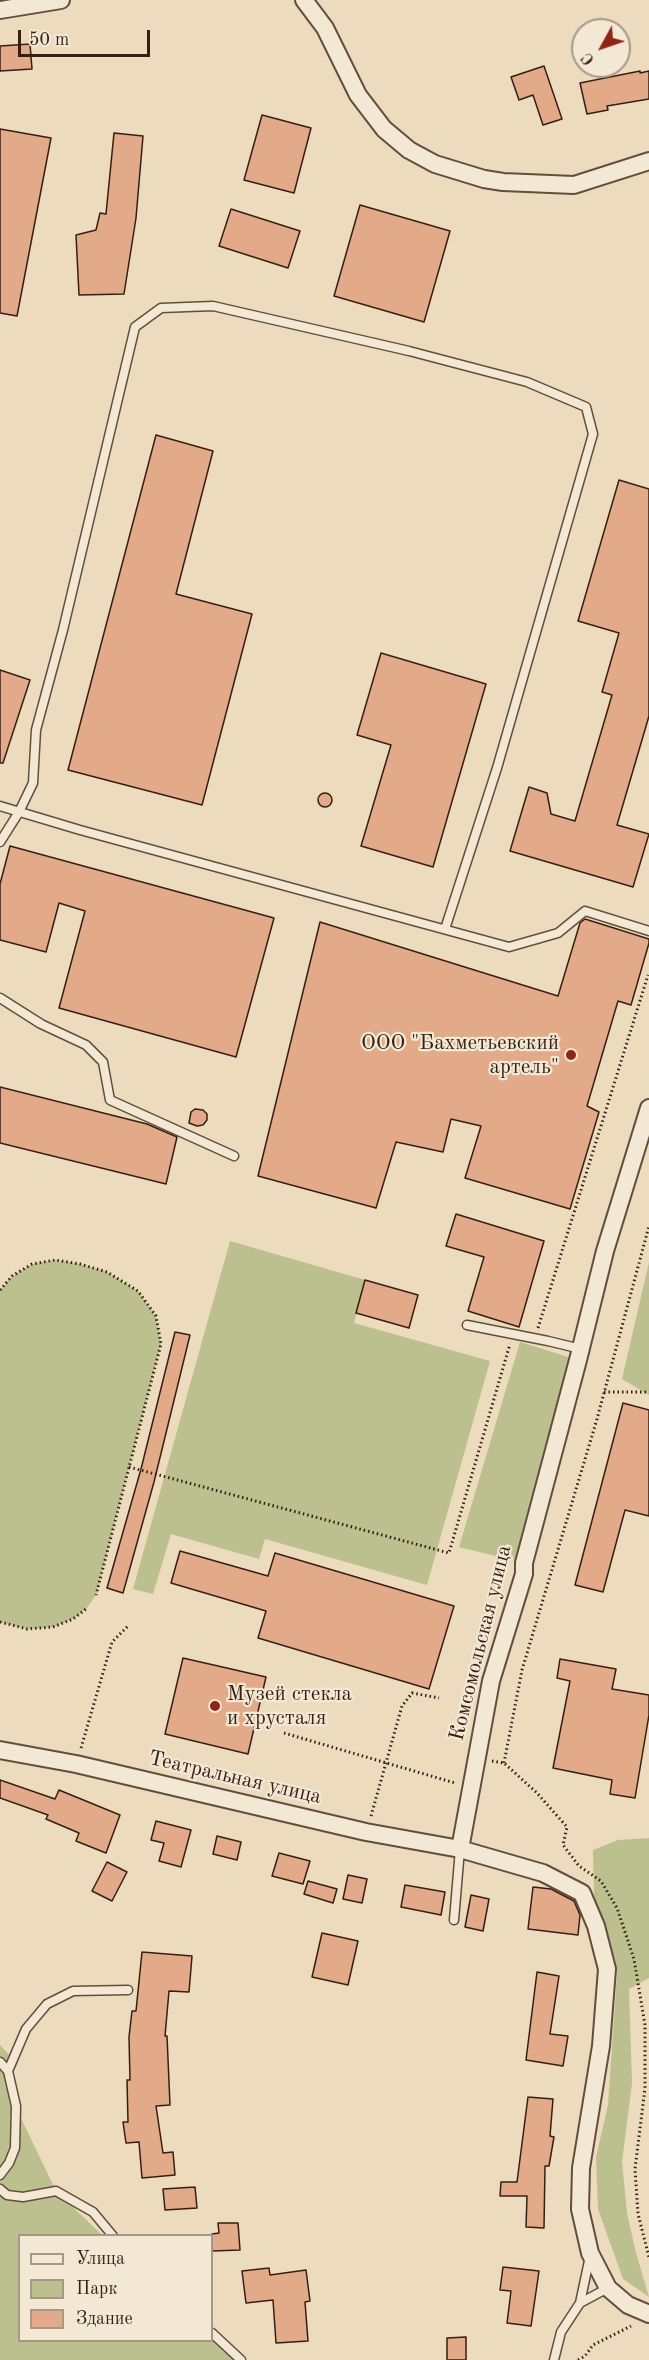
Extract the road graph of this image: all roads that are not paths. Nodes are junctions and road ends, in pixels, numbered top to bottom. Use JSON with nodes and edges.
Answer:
{"nodes":[{"id":1,"x":61,"y":0,"type":"edge"},
{"id":2,"x":304,"y":0,"type":"edge"},
{"id":3,"x":0,"y":10,"type":"edge"},
{"id":4,"x":649,"y":161,"type":"edge"},
{"id":5,"x":0,"y":806,"type":"edge"},
{"id":6,"x":19,"y":812,"type":"junction"},
{"id":7,"x":0,"y":842,"type":"edge"},
{"id":8,"x":445,"y":929,"type":"junction"},
{"id":9,"x":649,"y":931,"type":"edge"},
{"id":10,"x":0,"y":998,"type":"edge"},
{"id":11,"x":649,"y":1108,"type":"edge"},
{"id":12,"x":234,"y":1156,"type":"dead end"},
{"id":13,"x":467,"y":1325,"type":"dead end"},
{"id":14,"x":581,"y":1349,"type":"junction"},
{"id":15,"x":0,"y":1750,"type":"edge"},
{"id":16,"x":459,"y":1849,"type":"junction"},
{"id":17,"x":454,"y":1920,"type":"dead end"},
{"id":18,"x":128,"y":1990,"type":"dead end"},
{"id":19,"x":0,"y":2062,"type":"edge"},
{"id":20,"x":8,"y":2071,"type":"junction"},
{"id":21,"x":0,"y":2175,"type":"edge"},
{"id":22,"x":0,"y":2189,"type":"edge"},
{"id":23,"x":112,"y":2234,"type":"edge"},
{"id":24,"x":590,"y":2253,"type":"junction"},
{"id":25,"x":608,"y":2288,"type":"junction"},
{"id":26,"x":580,"y":2303,"type":"junction"},
{"id":27,"x":644,"y":2318,"type":"edge"},
{"id":28,"x":213,"y":2334,"type":"edge"},
{"id":29,"x":240,"y":2360,"type":"edge"},
{"id":30,"x":554,"y":2360,"type":"edge"}],
"edges":[{"from":1,"to":3,"type":"street"},
{"from":2,"to":4,"type":"street"},
{"from":5,"to":6,"type":"lane"},
{"from":6,"to":7,"type":"lane"},
{"from":6,"to":8,"type":"lane"},
{"from":6,"to":8,"type":"lane"},
{"from":8,"to":9,"type":"lane"},
{"from":10,"to":12,"type":"lane"},
{"from":11,"to":14,"type":"street","name":"Комсомольская улица"},
{"from":13,"to":14,"type":"lane"},
{"from":14,"to":16,"type":"street","name":"Комсомольская улица"},
{"from":15,"to":16,"type":"street","name":"Театральная улица"},
{"from":16,"to":17,"type":"lane"},
{"from":16,"to":24,"type":"street"},
{"from":18,"to":20,"type":"lane"},
{"from":19,"to":20,"type":"lane"},
{"from":20,"to":21,"type":"lane"},
{"from":22,"to":23,"type":"lane"},
{"from":24,"to":25,"type":"street"},
{"from":24,"to":26,"type":"lane"},
{"from":25,"to":26,"type":"lane"},
{"from":25,"to":27,"type":"street"},
{"from":26,"to":30,"type":"lane"},
{"from":28,"to":29,"type":"lane"}]}
